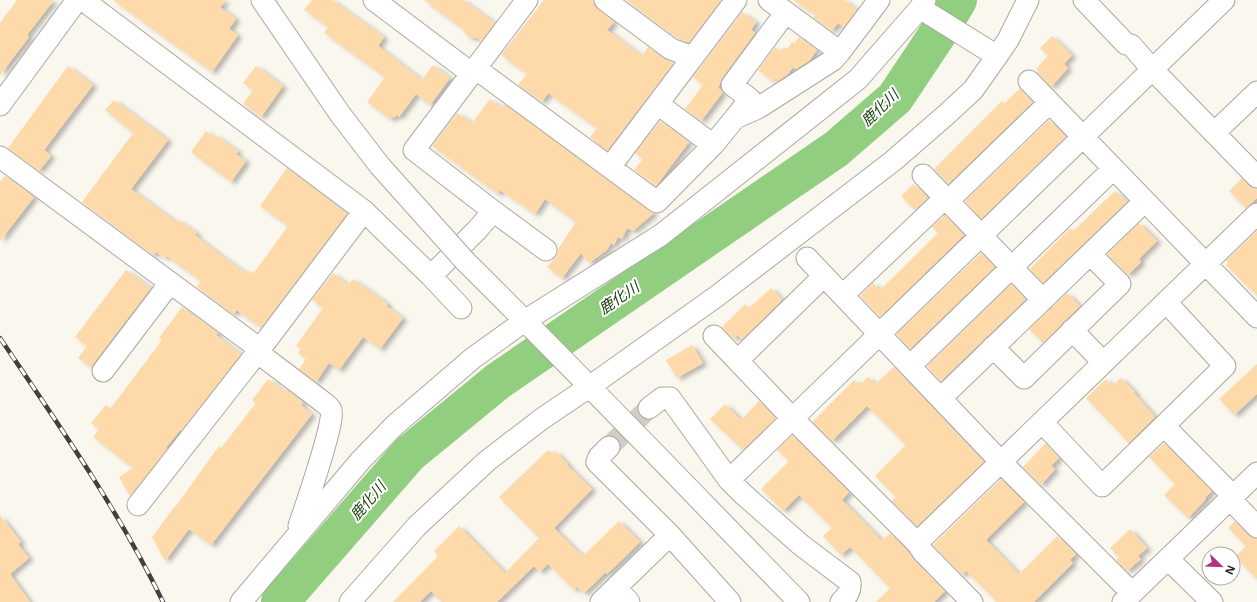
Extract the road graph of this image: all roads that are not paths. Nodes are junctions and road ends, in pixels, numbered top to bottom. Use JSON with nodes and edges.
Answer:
{"nodes":[{"id":1,"x":77,"y":0,"type":"edge"},
{"id":2,"x":83,"y":0,"type":"edge"},
{"id":3,"x":262,"y":0,"type":"edge"},
{"id":4,"x":374,"y":0,"type":"edge"},
{"id":5,"x":527,"y":0,"type":"edge"},
{"id":6,"x":605,"y":0,"type":"edge"},
{"id":7,"x":736,"y":0,"type":"edge"},
{"id":8,"x":769,"y":0,"type":"edge"},
{"id":9,"x":879,"y":0,"type":"edge"},
{"id":10,"x":1028,"y":0,"type":"edge"},
{"id":11,"x":1224,"y":0,"type":"edge"},
{"id":12,"x":1091,"y":2,"type":"edge"},
{"id":13,"x":922,"y":4,"type":"edge"},
{"id":14,"x":786,"y":12,"type":"junction"},
{"id":15,"x":840,"y":52,"type":"junction"},
{"id":16,"x":997,"y":56,"type":"junction"},
{"id":17,"x":693,"y":57,"type":"junction"},
{"id":18,"x":1152,"y":69,"type":"junction"},
{"id":19,"x":473,"y":70,"type":"junction"},
{"id":20,"x":1029,"y":81,"type":"dead end"},
{"id":21,"x":1257,"y":92,"type":"edge"},
{"id":22,"x":3,"y":93,"type":"edge"},
{"id":23,"x":1049,"y":103,"type":"junction"},
{"id":24,"x":666,"y":110,"type":"dead end"},
{"id":25,"x":735,"y":118,"type":"junction"},
{"id":26,"x":1214,"y":133,"type":"junction"},
{"id":27,"x":1082,"y":137,"type":"junction"},
{"id":28,"x":713,"y":145,"type":"junction"},
{"id":29,"x":0,"y":156,"type":"edge"},
{"id":30,"x":610,"y":167,"type":"junction"},
{"id":31,"x":1113,"y":169,"type":"junction"},
{"id":32,"x":923,"y":175,"type":"dead end"},
{"id":33,"x":1257,"y":177,"type":"edge"},
{"id":34,"x":946,"y":199,"type":"junction"},
{"id":35,"x":1145,"y":201,"type":"junction"},
{"id":36,"x":364,"y":211,"type":"junction"},
{"id":37,"x":493,"y":211,"type":"junction"},
{"id":38,"x":1257,"y":214,"type":"edge"},
{"id":39,"x":981,"y":235,"type":"junction"},
{"id":40,"x":546,"y":250,"type":"dead end"},
{"id":41,"x":1090,"y":254,"type":"junction"},
{"id":42,"x":807,"y":258,"type":"dead end"},
{"id":43,"x":1206,"y":264,"type":"junction"},
{"id":44,"x":1011,"y":267,"type":"junction"},
{"id":45,"x":431,"y":276,"type":"junction"},
{"id":46,"x":824,"y":276,"type":"junction"},
{"id":47,"x":170,"y":283,"type":"junction"},
{"id":48,"x":842,"y":295,"type":"junction"},
{"id":49,"x":1043,"y":300,"type":"junction"},
{"id":50,"x":1166,"y":302,"type":"junction"},
{"id":51,"x":462,"y":308,"type":"dead end"},
{"id":52,"x":1257,"y":317,"type":"edge"},
{"id":53,"x":528,"y":323,"type":"junction"},
{"id":54,"x":1072,"y":330,"type":"junction"},
{"id":55,"x":879,"y":334,"type":"junction"},
{"id":56,"x":714,"y":336,"type":"dead end"},
{"id":57,"x":993,"y":347,"type":"junction"},
{"id":58,"x":258,"y":351,"type":"junction"},
{"id":59,"x":738,"y":360,"type":"junction"},
{"id":60,"x":1103,"y":362,"type":"junction"},
{"id":61,"x":910,"y":366,"type":"junction"},
{"id":62,"x":103,"y":371,"type":"dead end"},
{"id":63,"x":586,"y":384,"type":"junction"},
{"id":64,"x":941,"y":398,"type":"junction"},
{"id":65,"x":649,"y":408,"type":"tunnel mouth"},
{"id":66,"x":792,"y":418,"type":"junction"},
{"id":67,"x":1042,"y":422,"type":"junction"},
{"id":68,"x":1164,"y":426,"type":"junction"},
{"id":69,"x":609,"y":447,"type":"tunnel mouth"},
{"id":70,"x":1001,"y":462,"type":"junction"},
{"id":71,"x":1257,"y":473,"type":"edge"},
{"id":72,"x":729,"y":480,"type":"junction"},
{"id":73,"x":1231,"y":498,"type":"junction"},
{"id":74,"x":138,"y":505,"type":"dead end"},
{"id":75,"x":1257,"y":527,"type":"edge"},
{"id":76,"x":296,"y":535,"type":"junction"},
{"id":77,"x":670,"y":535,"type":"junction"},
{"id":78,"x":917,"y":543,"type":"junction"},
{"id":79,"x":1168,"y":559,"type":"junction"},
{"id":80,"x":623,"y":595,"type":"edge"},
{"id":81,"x":1127,"y":599,"type":"edge"},
{"id":82,"x":241,"y":602,"type":"edge"},
{"id":83,"x":350,"y":602,"type":"edge"},
{"id":84,"x":601,"y":602,"type":"edge"},
{"id":85,"x":730,"y":602,"type":"edge"},
{"id":86,"x":799,"y":602,"type":"edge"},
{"id":87,"x":841,"y":602,"type":"edge"},
{"id":88,"x":972,"y":602,"type":"edge"},
{"id":89,"x":1212,"y":602,"type":"edge"}],
"edges":[{"from":1,"to":22,"type":"street"},
{"from":2,"to":36,"type":"street"},
{"from":3,"to":53,"type":"street","bridge":true},
{"from":4,"to":19,"type":"street"},
{"from":5,"to":19,"type":"street"},
{"from":6,"to":17,"type":"street"},
{"from":7,"to":17,"type":"street"},
{"from":8,"to":14,"type":"street"},
{"from":9,"to":15,"type":"street"},
{"from":10,"to":16,"type":"street"},
{"from":11,"to":18,"type":"street"},
{"from":12,"to":18,"type":"street"},
{"from":13,"to":16,"type":"street"},
{"from":13,"to":53,"type":"street"},
{"from":14,"to":15,"type":"street"},
{"from":14,"to":25,"type":"street"},
{"from":15,"to":25,"type":"street"},
{"from":16,"to":63,"type":"street"},
{"from":17,"to":30,"type":"street"},
{"from":18,"to":26,"type":"street"},
{"from":18,"to":27,"type":"street"},
{"from":19,"to":30,"type":"street"},
{"from":19,"to":37,"type":"street"},
{"from":20,"to":23,"type":"street"},
{"from":21,"to":26,"type":"street"},
{"from":23,"to":27,"type":"street"},
{"from":23,"to":34,"type":"street"},
{"from":24,"to":28,"type":"street"},
{"from":25,"to":28,"type":"street"},
{"from":26,"to":33,"type":"street"},
{"from":27,"to":31,"type":"street"},
{"from":27,"to":39,"type":"street"},
{"from":28,"to":30,"type":"street"},
{"from":29,"to":47,"type":"street"},
{"from":31,"to":35,"type":"street"},
{"from":31,"to":44,"type":"street"},
{"from":32,"to":34,"type":"street"},
{"from":34,"to":39,"type":"street"},
{"from":34,"to":48,"type":"street"},
{"from":35,"to":41,"type":"street"},
{"from":35,"to":43,"type":"street"},
{"from":36,"to":45,"type":"street"},
{"from":36,"to":58,"type":"street"},
{"from":37,"to":40,"type":"street"},
{"from":37,"to":45,"type":"street"},
{"from":38,"to":43,"type":"street"},
{"from":39,"to":44,"type":"street"},
{"from":39,"to":55,"type":"street"},
{"from":41,"to":49,"type":"street"},
{"from":41,"to":54,"type":"street"},
{"from":42,"to":46,"type":"street"},
{"from":43,"to":50,"type":"street"},
{"from":43,"to":52,"type":"street"},
{"from":44,"to":49,"type":"street"},
{"from":44,"to":61,"type":"street"},
{"from":45,"to":51,"type":"street"},
{"from":46,"to":48,"type":"street"},
{"from":46,"to":59,"type":"street"},
{"from":47,"to":58,"type":"street"},
{"from":47,"to":62,"type":"street"},
{"from":48,"to":55,"type":"street"},
{"from":49,"to":57,"type":"street"},
{"from":50,"to":60,"type":"street"},
{"from":50,"to":68,"type":"street"},
{"from":53,"to":63,"type":"street"},
{"from":53,"to":76,"type":"street"},
{"from":54,"to":57,"type":"street"},
{"from":54,"to":60,"type":"street"},
{"from":55,"to":61,"type":"street"},
{"from":55,"to":66,"type":"street"},
{"from":56,"to":59,"type":"street"},
{"from":57,"to":64,"type":"street"},
{"from":58,"to":74,"type":"street"},
{"from":58,"to":76,"type":"street"},
{"from":59,"to":66,"type":"street"},
{"from":60,"to":67,"type":"street"},
{"from":61,"to":64,"type":"street"},
{"from":63,"to":83,"type":"street"},
{"from":63,"to":86,"type":"street"},
{"from":64,"to":70,"type":"street"},
{"from":65,"to":72,"type":"street"},
{"from":66,"to":72,"type":"street"},
{"from":66,"to":78,"type":"street"},
{"from":67,"to":68,"type":"street"},
{"from":67,"to":70,"type":"street"},
{"from":68,"to":73,"type":"street"},
{"from":69,"to":77,"type":"street"},
{"from":70,"to":78,"type":"street"},
{"from":70,"to":81,"type":"street"},
{"from":71,"to":73,"type":"street"},
{"from":72,"to":87,"type":"street"},
{"from":73,"to":75,"type":"street"},
{"from":73,"to":79,"type":"street"},
{"from":76,"to":82,"type":"street"},
{"from":77,"to":80,"type":"street"},
{"from":77,"to":85,"type":"street"},
{"from":78,"to":88,"type":"street"},
{"from":79,"to":81,"type":"street"},
{"from":79,"to":89,"type":"street"},
{"from":80,"to":84,"type":"street"}]}
